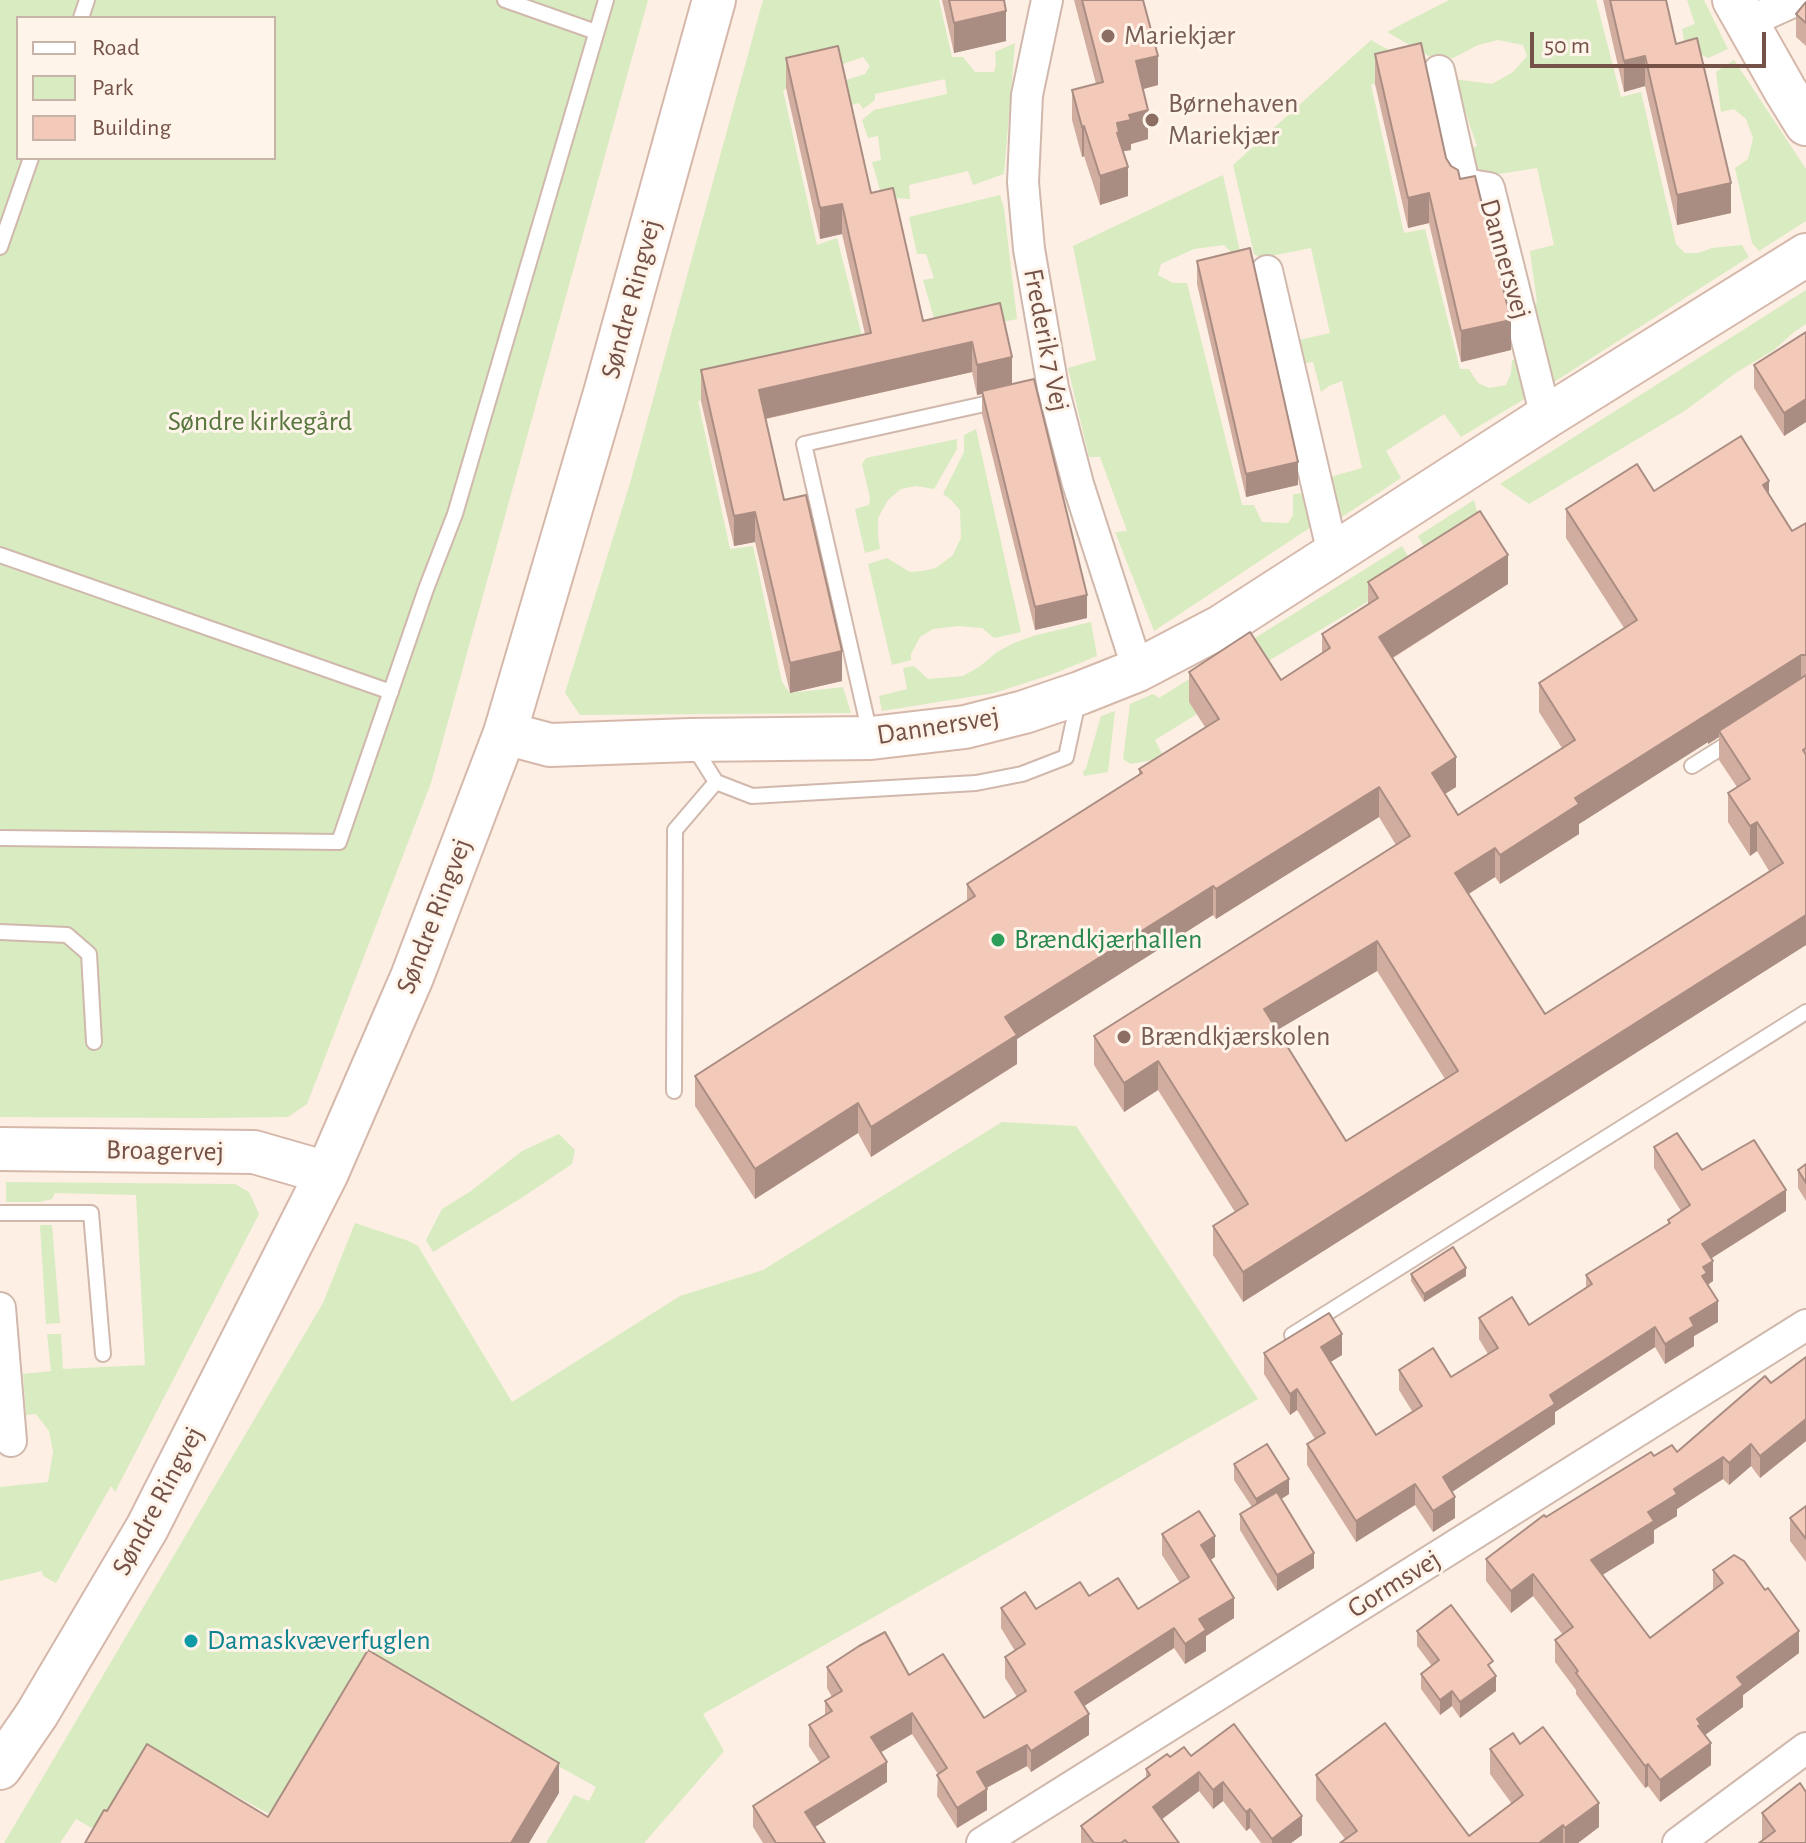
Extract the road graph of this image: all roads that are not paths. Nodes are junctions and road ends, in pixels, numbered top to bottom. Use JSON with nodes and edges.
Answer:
{"nodes":[{"id":1,"x":505,"y":0,"type":"edge"},
{"id":2,"x":606,"y":0,"type":"edge"},
{"id":3,"x":714,"y":0,"type":"edge"},
{"id":4,"x":1047,"y":0,"type":"edge"},
{"id":5,"x":1797,"y":0,"type":"edge"},
{"id":6,"x":1740,"y":11,"type":"edge"},
{"id":7,"x":596,"y":32,"type":"junction"},
{"id":8,"x":1439,"y":71,"type":"dead end"},
{"id":9,"x":1806,"y":124,"type":"edge"},
{"id":10,"x":30,"y":160,"type":"edge"},
{"id":11,"x":0,"y":247,"type":"edge"},
{"id":12,"x":1806,"y":255,"type":"edge"},
{"id":13,"x":1267,"y":271,"type":"dead end"},
{"id":14,"x":1012,"y":397,"type":"edge"},
{"id":15,"x":1546,"y":417,"type":"junction"},
{"id":16,"x":1333,"y":554,"type":"junction"},
{"id":17,"x":0,"y":555,"type":"edge"},
{"id":18,"x":1138,"y":670,"type":"junction"},
{"id":19,"x":391,"y":692,"type":"junction"},
{"id":20,"x":1080,"y":693,"type":"junction"},
{"id":21,"x":505,"y":733,"type":"junction"},
{"id":22,"x":1743,"y":734,"type":"edge"},
{"id":23,"x":871,"y":738,"type":"junction"},
{"id":24,"x":690,"y":740,"type":"junction"},
{"id":25,"x":1692,"y":766,"type":"dead end"},
{"id":26,"x":716,"y":782,"type":"junction"},
{"id":27,"x":0,"y":838,"type":"edge"},
{"id":28,"x":0,"y":932,"type":"edge"},
{"id":29,"x":1806,"y":1012,"type":"edge"},
{"id":30,"x":94,"y":1042,"type":"dead end"},
{"id":31,"x":674,"y":1091,"type":"dead end"},
{"id":32,"x":0,"y":1149,"type":"edge"},
{"id":33,"x":327,"y":1173,"type":"junction"},
{"id":34,"x":0,"y":1213,"type":"edge"},
{"id":35,"x":0,"y":1308,"type":"edge"},
{"id":36,"x":1806,"y":1325,"type":"edge"},
{"id":37,"x":1292,"y":1335,"type":"edge"},
{"id":38,"x":103,"y":1354,"type":"dead end"},
{"id":39,"x":11,"y":1441,"type":"dead end"},
{"id":40,"x":1806,"y":1748,"type":"edge"},
{"id":41,"x":0,"y":1768,"type":"edge"},
{"id":42,"x":982,"y":1843,"type":"edge"},
{"id":43,"x":1678,"y":1843,"type":"edge"}],
"edges":[{"from":1,"to":7,"type":"lane"},
{"from":2,"to":7,"type":"lane"},
{"from":3,"to":21,"type":"main road","name":"Søndre Ringvej"},
{"from":4,"to":18,"type":"street","name":"Frederik 7 Vej"},
{"from":5,"to":6,"type":"street"},
{"from":6,"to":9,"type":"main road"},
{"from":7,"to":19,"type":"lane"},
{"from":8,"to":15,"type":"street","name":"Dannersvej"},
{"from":10,"to":11,"type":"lane"},
{"from":12,"to":15,"type":"main road","name":"Dannersvej"},
{"from":13,"to":16,"type":"street"},
{"from":14,"to":23,"type":"lane"},
{"from":15,"to":16,"type":"main road","name":"Dannersvej"},
{"from":16,"to":18,"type":"main road","name":"Dannersvej"},
{"from":17,"to":19,"type":"lane"},
{"from":18,"to":20,"type":"main road","name":"Dannersvej"},
{"from":19,"to":27,"type":"lane"},
{"from":20,"to":23,"type":"main road","name":"Dannersvej"},
{"from":20,"to":26,"type":"lane"},
{"from":21,"to":24,"type":"main road","name":"Dannersvej"},
{"from":21,"to":33,"type":"main road","name":"Søndre Ringvej"},
{"from":22,"to":25,"type":"lane"},
{"from":23,"to":24,"type":"main road","name":"Dannersvej"},
{"from":24,"to":26,"type":"lane"},
{"from":26,"to":31,"type":"lane"},
{"from":28,"to":30,"type":"lane"},
{"from":29,"to":37,"type":"lane"},
{"from":32,"to":33,"type":"main road","name":"Broagervej"},
{"from":33,"to":41,"type":"main road","name":"Søndre Ringvej"},
{"from":34,"to":38,"type":"lane"},
{"from":35,"to":39,"type":"street"},
{"from":36,"to":42,"type":"street","name":"Gormsvej"},
{"from":40,"to":43,"type":"street"}]}
